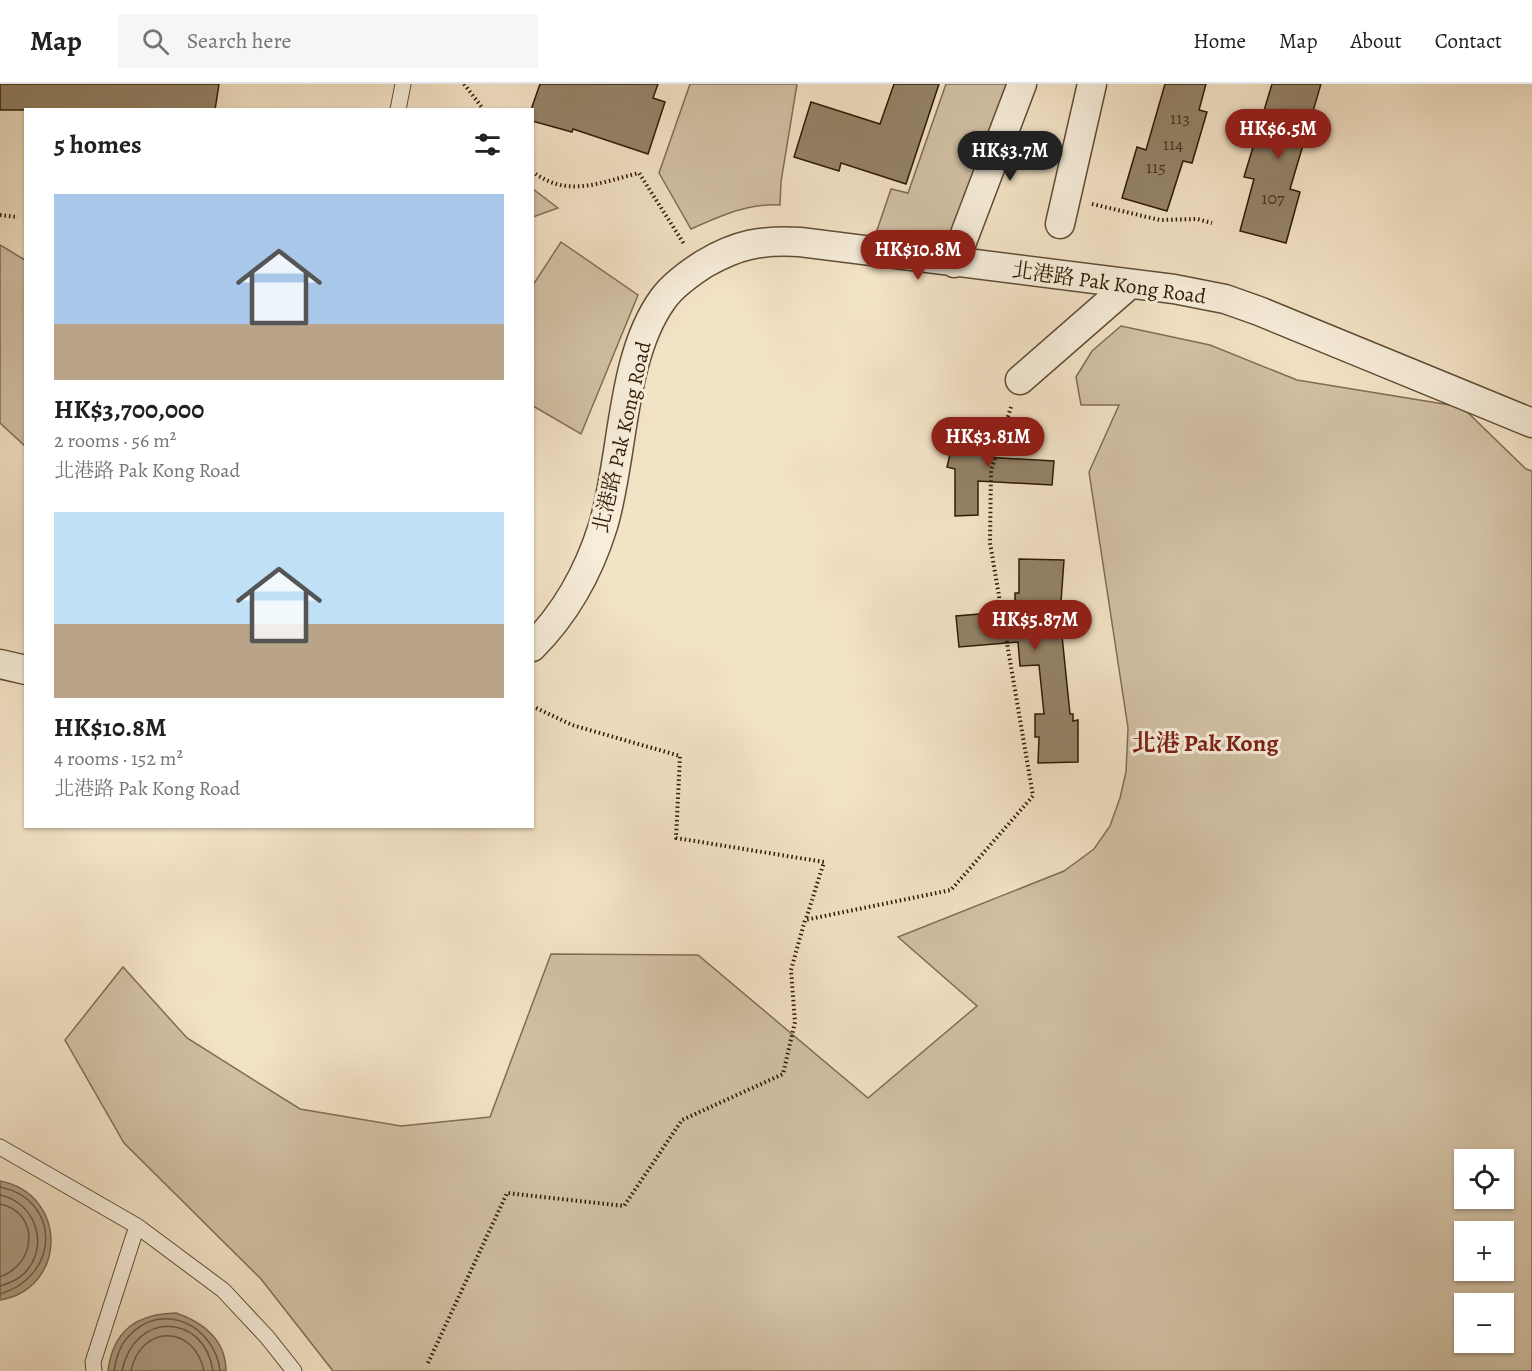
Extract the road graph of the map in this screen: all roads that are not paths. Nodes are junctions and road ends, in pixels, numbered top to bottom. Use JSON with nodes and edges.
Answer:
{"nodes":[{"id":1,"x":404,"y":84,"type":"edge"},
{"id":2,"x":1022,"y":84,"type":"edge"},
{"id":3,"x":1092,"y":84,"type":"edge"},
{"id":4,"x":398,"y":108,"type":"edge"},
{"id":5,"x":1063,"y":211,"type":"road end"},
{"id":6,"x":954,"y":263,"type":"junction"},
{"id":7,"x":1130,"y":284,"type":"junction"},
{"id":8,"x":1020,"y":380,"type":"road end"},
{"id":9,"x":1532,"y":423,"type":"edge"},
{"id":10,"x":534,"y":645,"type":"edge"},
{"id":11,"x":0,"y":664,"type":"edge"},
{"id":12,"x":24,"y":670,"type":"edge"},
{"id":13,"x":0,"y":1147,"type":"edge"},
{"id":14,"x":137,"y":1226,"type":"junction"},
{"id":15,"x":94,"y":1371,"type":"edge"},
{"id":16,"x":294,"y":1371,"type":"edge"}],
"edges":[{"from":1,"to":4,"type":"lane"},
{"from":2,"to":6,"type":"street"},
{"from":3,"to":5,"type":"street"},
{"from":6,"to":7,"type":"street","name":"北港路 Pak Kong Road"},
{"from":6,"to":10,"type":"street","name":"北港路 Pak Kong Road"},
{"from":7,"to":8,"type":"street"},
{"from":7,"to":9,"type":"street","name":"北港路 Pak Kong Road"},
{"from":11,"to":12,"type":"street"},
{"from":13,"to":14,"type":"lane"},
{"from":14,"to":15,"type":"lane"},
{"from":14,"to":16,"type":"lane"}]}
